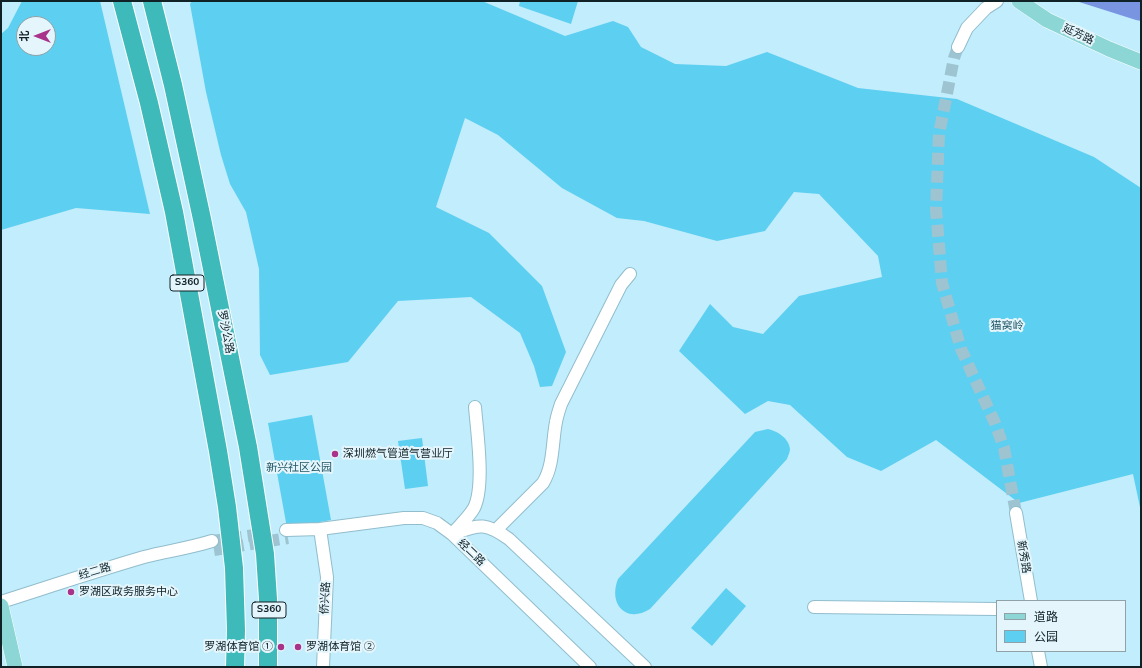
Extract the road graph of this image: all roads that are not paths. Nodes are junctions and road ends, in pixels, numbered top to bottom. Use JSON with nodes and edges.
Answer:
{"nodes":[{"id":1,"x":122,"y":1,"type":"edge"},
{"id":2,"x":152,"y":1,"type":"edge"},
{"id":3,"x":997,"y":1,"type":"edge"},
{"id":4,"x":1019,"y":1,"type":"edge"},
{"id":5,"x":958,"y":47,"type":"tunnel mouth"},
{"id":6,"x":1141,"y":62,"type":"edge"},
{"id":7,"x":630,"y":274,"type":"dead end"},
{"id":8,"x":476,"y":407,"type":"dead end"},
{"id":9,"x":1016,"y":513,"type":"tunnel mouth"},
{"id":10,"x":320,"y":530,"type":"junction"},
{"id":11,"x":496,"y":530,"type":"junction"},
{"id":12,"x":287,"y":534,"type":"tunnel mouth"},
{"id":13,"x":452,"y":534,"type":"junction"},
{"id":14,"x":213,"y":546,"type":"tunnel mouth"},
{"id":15,"x":1031,"y":600,"type":"edge"},
{"id":16,"x":1,"y":602,"type":"edge"},
{"id":17,"x":1,"y":606,"type":"edge"},
{"id":18,"x":814,"y":607,"type":"dead end"},
{"id":19,"x":996,"y":609,"type":"edge"},
{"id":20,"x":1038,"y":652,"type":"edge"},
{"id":21,"x":15,"y":667,"type":"edge"},
{"id":22,"x":235,"y":667,"type":"edge"},
{"id":23,"x":268,"y":667,"type":"edge"},
{"id":24,"x":323,"y":667,"type":"edge"},
{"id":25,"x":590,"y":667,"type":"edge"},
{"id":26,"x":645,"y":667,"type":"edge"},
{"id":27,"x":1041,"y":667,"type":"edge"}],
"edges":[{"from":1,"to":22,"type":"highway","number":"S360"},
{"from":2,"to":23,"type":"highway","name":"罗沙公路","number":"S360"},
{"from":3,"to":5,"type":"street"},
{"from":4,"to":6,"type":"main road","name":"延芳路"},
{"from":7,"to":11,"type":"street"},
{"from":8,"to":13,"type":"street"},
{"from":9,"to":15,"type":"street","name":"新秀路"},
{"from":10,"to":12,"type":"street","name":"经二路"},
{"from":10,"to":13,"type":"street","name":"经二路"},
{"from":10,"to":24,"type":"street","name":"侨兴路"},
{"from":11,"to":13,"type":"street"},
{"from":11,"to":26,"type":"street"},
{"from":13,"to":25,"type":"street","name":"经二路"},
{"from":14,"to":16,"type":"street","name":"经二路"},
{"from":17,"to":21,"type":"main road"},
{"from":18,"to":19,"type":"street"},
{"from":20,"to":27,"type":"street"}]}
